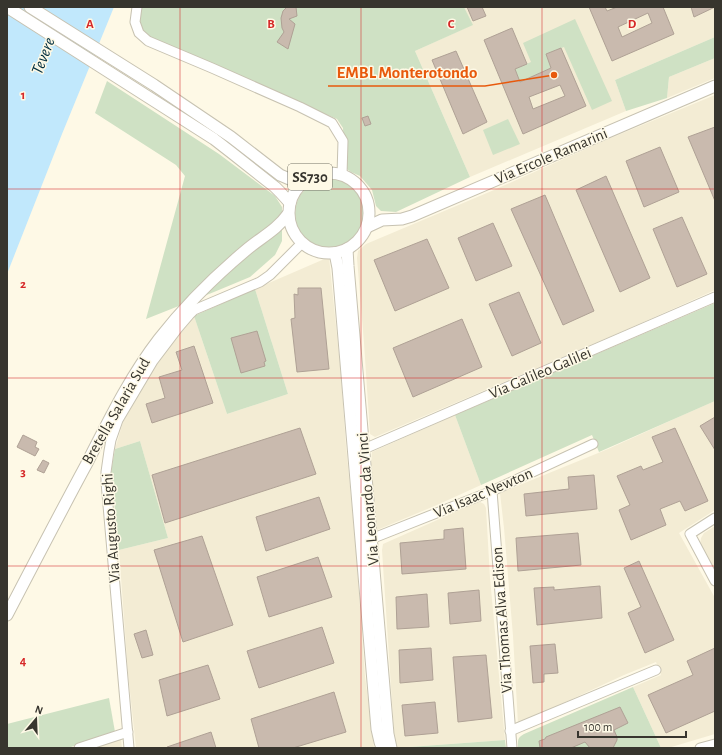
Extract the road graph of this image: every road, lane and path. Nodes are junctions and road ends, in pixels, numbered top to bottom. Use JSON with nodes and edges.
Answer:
{"nodes":[{"id":1,"x":7,"y":7,"type":"edge"},
{"id":2,"x":30,"y":7,"type":"edge"},
{"id":3,"x":137,"y":7,"type":"edge"},
{"id":4,"x":715,"y":86,"type":"edge"},
{"id":5,"x":342,"y":175,"type":"junction"},
{"id":6,"x":301,"y":184,"type":"junction"},
{"id":7,"x":368,"y":207,"type":"junction"},
{"id":8,"x":289,"y":208,"type":"junction"},
{"id":9,"x":386,"y":219,"type":"junction"},
{"id":10,"x":366,"y":227,"type":"junction"},
{"id":11,"x":294,"y":233,"type":"junction"},
{"id":12,"x":263,"y":237,"type":"junction"},
{"id":13,"x":302,"y":243,"type":"junction"},
{"id":14,"x":347,"y":249,"type":"junction"},
{"id":15,"x":335,"y":253,"type":"junction"},
{"id":16,"x":715,"y":297,"type":"edge"},
{"id":17,"x":594,"y":444,"type":"dead end"},
{"id":18,"x":364,"y":449,"type":"junction"},
{"id":19,"x":492,"y":491,"type":"junction"},
{"id":20,"x":715,"y":518,"type":"edge"},
{"id":21,"x":371,"y":539,"type":"junction"},
{"id":22,"x":715,"y":581,"type":"edge"},
{"id":23,"x":7,"y":615,"type":"edge"},
{"id":24,"x":656,"y":670,"type":"dead end"},
{"id":25,"x":510,"y":731,"type":"junction"},
{"id":26,"x":128,"y":732,"type":"junction"},
{"id":27,"x":715,"y":744,"type":"edge"},
{"id":28,"x":380,"y":746,"type":"edge"},
{"id":29,"x":80,"y":748,"type":"edge"},
{"id":30,"x":129,"y":748,"type":"edge"},
{"id":31,"x":391,"y":748,"type":"edge"},
{"id":32,"x":512,"y":748,"type":"edge"},
{"id":33,"x":700,"y":748,"type":"edge"}],
"edges":[{"from":1,"to":8,"type":"main road","number":"SS730"},
{"from":2,"to":6,"type":"main road","number":"SS730"},
{"from":3,"to":5,"type":"street"},
{"from":4,"to":9,"type":"main road","name":"Via Ercole Ramarini"},
{"from":5,"to":6,"type":"main road","number":"SS730"},
{"from":5,"to":7,"type":"main road","number":"SS730"},
{"from":6,"to":8,"type":"main road","number":"SS730"},
{"from":7,"to":9,"type":"main road"},
{"from":7,"to":10,"type":"main road","number":"SS730"},
{"from":8,"to":11,"type":"main road","number":"SS730"},
{"from":8,"to":12,"type":"main road","name":"Bretella Salaria Sud"},
{"from":9,"to":10,"type":"main road","name":"Via Ercole Ramarini"},
{"from":10,"to":14,"type":"main road","number":"SS730"},
{"from":11,"to":12,"type":"main road","name":"Bretella Salaria Sud"},
{"from":11,"to":13,"type":"main road","number":"SS730"},
{"from":12,"to":23,"type":"main road","name":"Bretella Salaria Sud"},
{"from":13,"to":15,"type":"main road","number":"SS730"},
{"from":13,"to":26,"type":"street","name":"Via Augusto Righi"},
{"from":14,"to":15,"type":"main road","number":"SS730"},
{"from":14,"to":18,"type":"main road","name":"Via Leonardo da Vinci"},
{"from":15,"to":28,"type":"main road","name":"Via Leonardo da Vinci"},
{"from":16,"to":18,"type":"street","name":"Via Galileo Galilei"},
{"from":17,"to":19,"type":"street","name":"Via Isaac Newton"},
{"from":18,"to":21,"type":"main road","name":"Via Leonardo da Vinci"},
{"from":19,"to":21,"type":"street","name":"Via Isaac Newton"},
{"from":19,"to":25,"type":"street","name":"Via Thomas Alva Edison"},
{"from":20,"to":22,"type":"street"},
{"from":21,"to":31,"type":"main road","name":"Via Leonardo da Vinci"},
{"from":24,"to":25,"type":"street"},
{"from":25,"to":32,"type":"street","name":"Via Thomas Alva Edison"},
{"from":26,"to":29,"type":"street"},
{"from":26,"to":30,"type":"street","name":"Via Augusto Righi"},
{"from":27,"to":33,"type":"street"}]}
